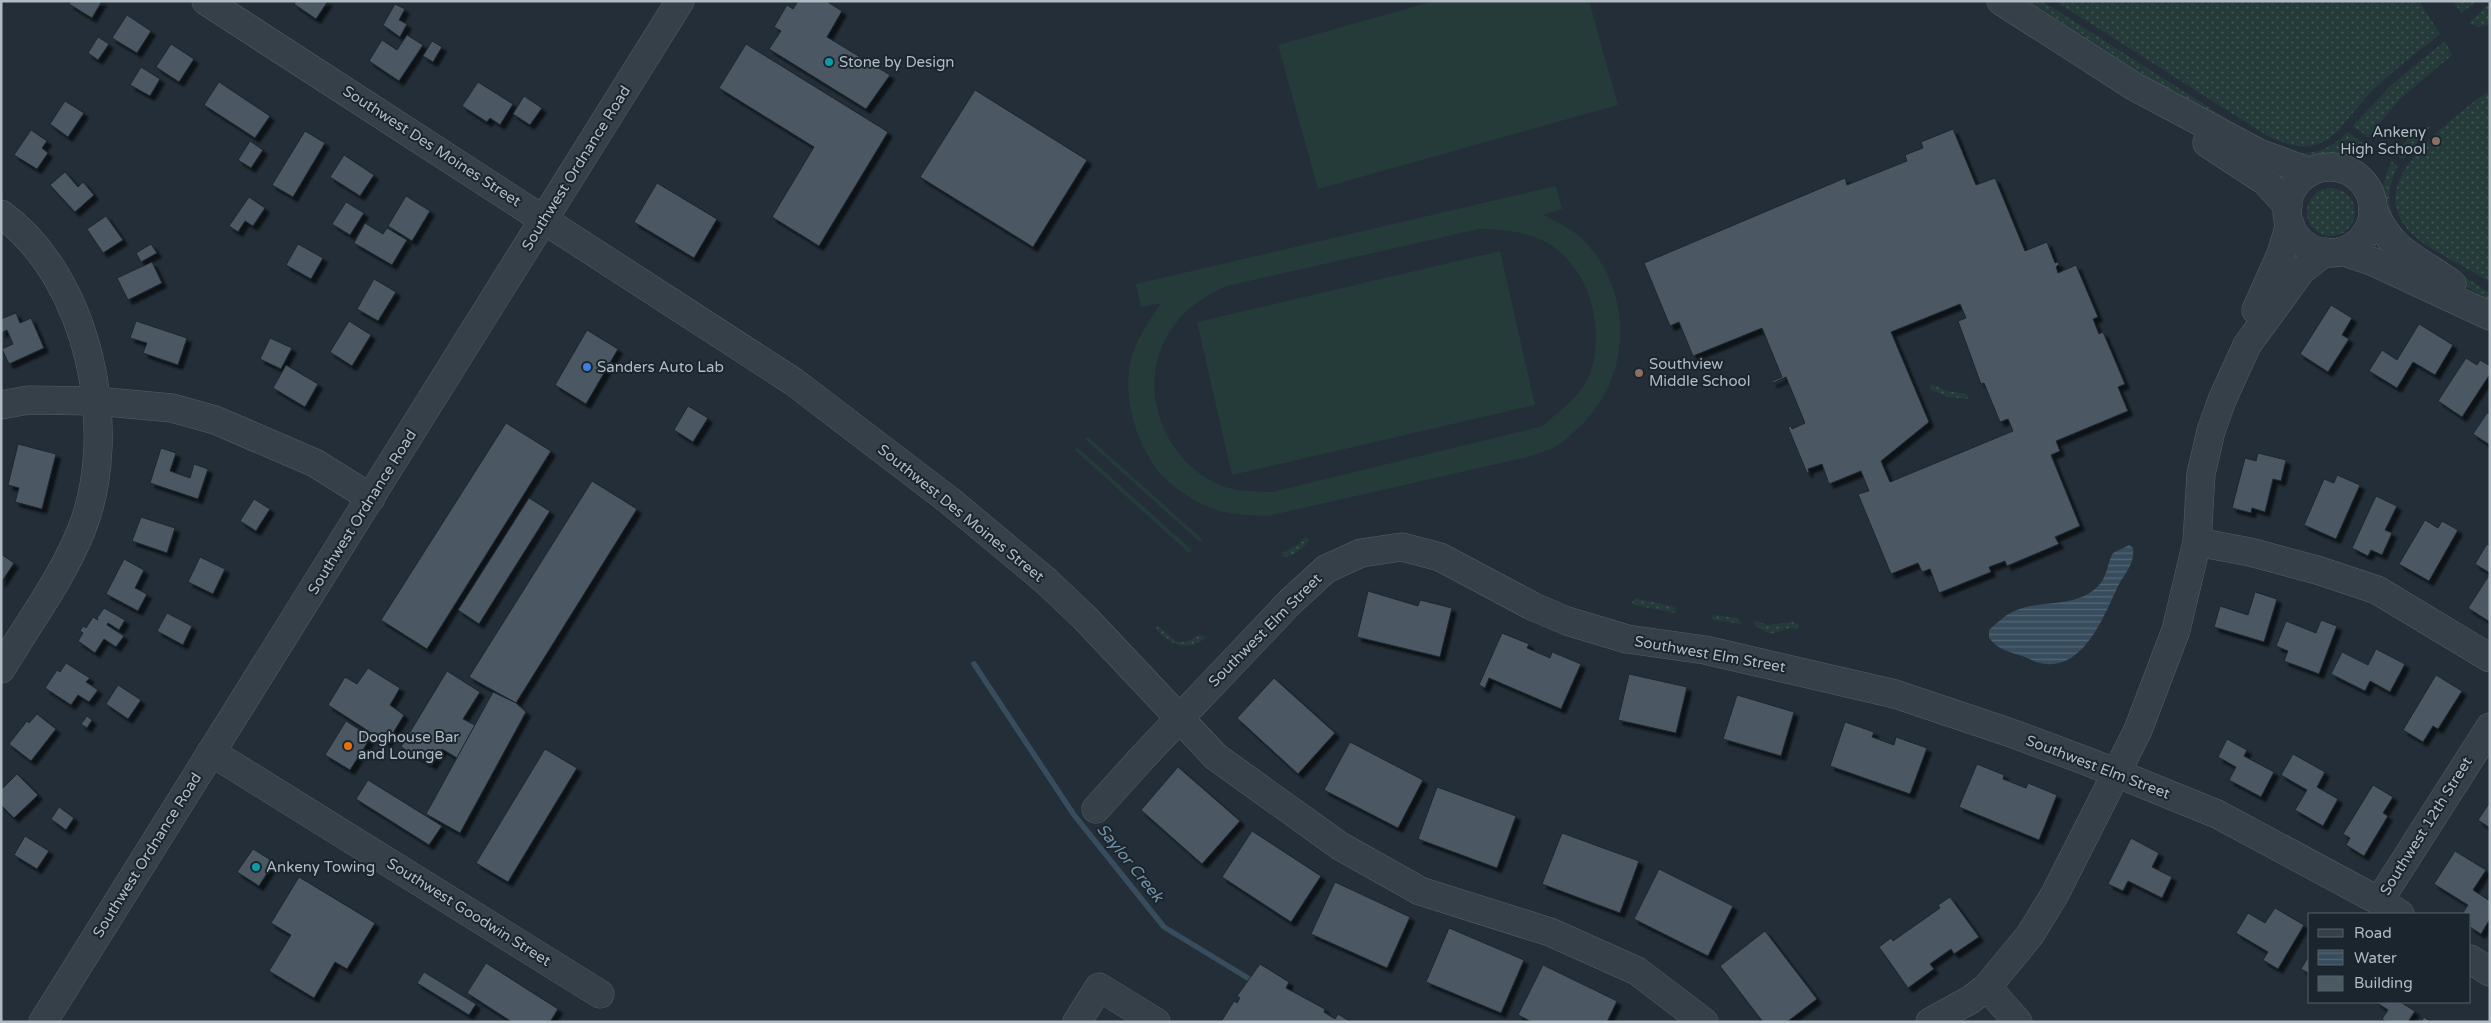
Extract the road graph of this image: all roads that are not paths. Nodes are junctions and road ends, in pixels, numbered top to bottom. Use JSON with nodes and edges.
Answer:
{"nodes":[{"id":1,"x":206,"y":1,"type":"edge"},
{"id":2,"x":680,"y":1,"type":"edge"},
{"id":3,"x":2001,"y":1,"type":"edge"},
{"id":4,"x":2135,"y":87,"type":"junction"},
{"id":5,"x":2310,"y":172,"type":"junction"},
{"id":6,"x":2374,"y":209,"type":"junction"},
{"id":7,"x":1,"y":214,"type":"edge"},
{"id":8,"x":2289,"y":215,"type":"junction"},
{"id":9,"x":545,"y":219,"type":"junction"},
{"id":10,"x":2333,"y":252,"type":"junction"},
{"id":11,"x":2490,"y":311,"type":"edge"},
{"id":12,"x":2490,"y":316,"type":"edge"},
{"id":13,"x":2247,"y":345,"type":"junction"},
{"id":14,"x":96,"y":401,"type":"junction"},
{"id":15,"x":1,"y":405,"type":"edge"},
{"id":16,"x":370,"y":498,"type":"junction"},
{"id":17,"x":2197,"y":542,"type":"junction"},
{"id":18,"x":2490,"y":658,"type":"edge"},
{"id":19,"x":1,"y":669,"type":"edge"},
{"id":20,"x":1179,"y":719,"type":"junction"},
{"id":21,"x":2490,"y":727,"type":"edge"},
{"id":22,"x":211,"y":752,"type":"junction"},
{"id":23,"x":2116,"y":773,"type":"junction"},
{"id":24,"x":1096,"y":809,"type":"dead end"},
{"id":25,"x":2390,"y":907,"type":"edge"},
{"id":26,"x":2471,"y":960,"type":"edge"},
{"id":27,"x":2490,"y":972,"type":"edge"},
{"id":28,"x":1987,"y":987,"type":"junction"},
{"id":29,"x":600,"y":994,"type":"dead end"},
{"id":30,"x":43,"y":1022,"type":"edge"},
{"id":31,"x":1077,"y":1022,"type":"edge"},
{"id":32,"x":1156,"y":1022,"type":"edge"},
{"id":33,"x":1704,"y":1022,"type":"edge"},
{"id":34,"x":1930,"y":1022,"type":"edge"},
{"id":35,"x":2018,"y":1022,"type":"edge"}],
"edges":[{"from":1,"to":9,"type":"street","name":"Southwest Des Moines Street"},
{"from":2,"to":9,"type":"street","name":"Southwest Ordnance Road"},
{"from":3,"to":4,"type":"street"},
{"from":4,"to":5,"type":"street"},
{"from":4,"to":8,"type":"street"},
{"from":5,"to":6,"type":"street"},
{"from":5,"to":8,"type":"street"},
{"from":6,"to":10,"type":"street"},
{"from":6,"to":11,"type":"street"},
{"from":7,"to":14,"type":"street"},
{"from":8,"to":10,"type":"street"},
{"from":8,"to":13,"type":"street"},
{"from":9,"to":16,"type":"street","name":"Southwest Ordnance Road"},
{"from":9,"to":20,"type":"street","name":"Southwest Des Moines Street"},
{"from":10,"to":12,"type":"street"},
{"from":10,"to":13,"type":"street"},
{"from":13,"to":17,"type":"street"},
{"from":14,"to":15,"type":"street"},
{"from":14,"to":16,"type":"street"},
{"from":14,"to":19,"type":"street"},
{"from":16,"to":22,"type":"street","name":"Southwest Ordnance Road"},
{"from":17,"to":18,"type":"street"},
{"from":17,"to":23,"type":"street"},
{"from":20,"to":23,"type":"street","name":"Southwest Elm Street"},
{"from":20,"to":24,"type":"street","name":"Southwest Elm Street"},
{"from":20,"to":33,"type":"street","name":"Southwest Des Moines Street"},
{"from":21,"to":25,"type":"street","name":"Southwest 12th Street"},
{"from":22,"to":29,"type":"street","name":"Southwest Goodwin Street"},
{"from":22,"to":30,"type":"street","name":"Southwest Ordnance Road"},
{"from":23,"to":25,"type":"street","name":"Southwest Elm Street"},
{"from":23,"to":28,"type":"street"},
{"from":26,"to":27,"type":"street"},
{"from":28,"to":34,"type":"street"},
{"from":28,"to":35,"type":"street"},
{"from":31,"to":32,"type":"street"}]}
